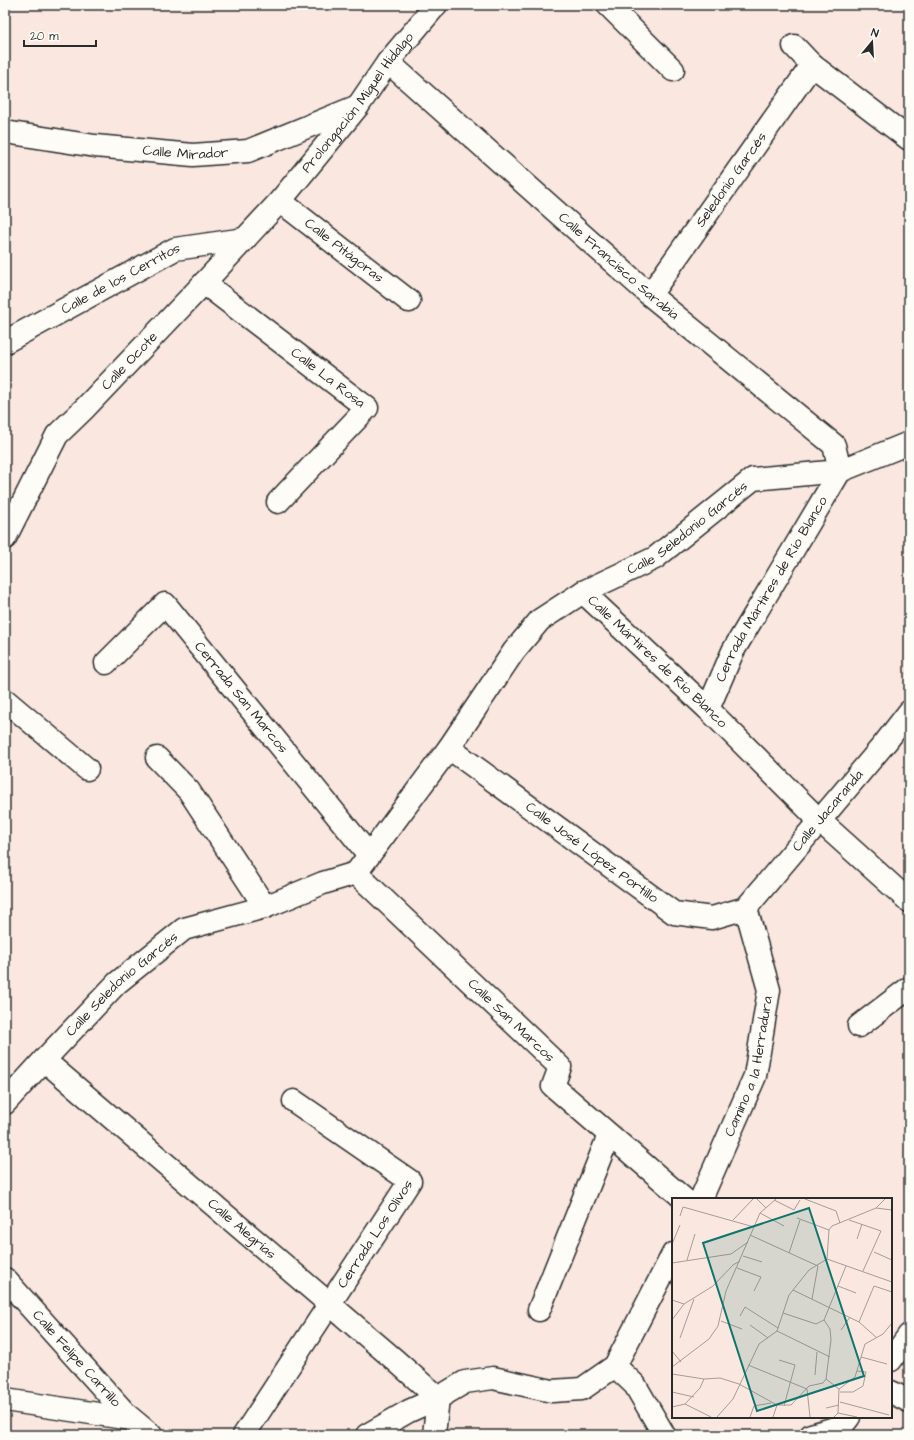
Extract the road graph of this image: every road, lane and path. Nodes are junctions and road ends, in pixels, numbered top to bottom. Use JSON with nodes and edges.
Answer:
{"nodes":[{"id":1,"x":435,"y":5,"type":"edge"},
{"id":2,"x":608,"y":5,"type":"edge"},
{"id":3,"x":794,"y":46,"type":"dead end"},
{"id":4,"x":388,"y":62,"type":"junction"},
{"id":5,"x":812,"y":65,"type":"junction"},
{"id":6,"x":673,"y":70,"type":"dead end"},
{"id":7,"x":358,"y":106,"type":"junction"},
{"id":8,"x":5,"y":132,"type":"edge"},
{"id":9,"x":909,"y":139,"type":"edge"},
{"id":10,"x":280,"y":201,"type":"junction"},
{"id":11,"x":245,"y":239,"type":"junction"},
{"id":12,"x":204,"y":283,"type":"junction"},
{"id":13,"x":650,"y":295,"type":"junction"},
{"id":14,"x":409,"y":301,"type":"dead end"},
{"id":15,"x":5,"y":342,"type":"edge"},
{"id":16,"x":909,"y":443,"type":"edge"},
{"id":17,"x":840,"y":471,"type":"junction"},
{"id":18,"x":278,"y":502,"type":"dead end"},
{"id":19,"x":5,"y":538,"type":"edge"},
{"id":20,"x":582,"y":592,"type":"junction"},
{"id":21,"x":106,"y":662,"type":"dead end"},
{"id":22,"x":5,"y":700,"type":"edge"},
{"id":23,"x":708,"y":708,"type":"junction"},
{"id":24,"x":909,"y":712,"type":"edge"},
{"id":25,"x":449,"y":748,"type":"junction"},
{"id":26,"x":157,"y":758,"type":"dead end"},
{"id":27,"x":87,"y":769,"type":"dead end"},
{"id":28,"x":818,"y":820,"type":"junction"},
{"id":29,"x":370,"y":855,"type":"junction"},
{"id":30,"x":356,"y":873,"type":"junction"},
{"id":31,"x":909,"y":901,"type":"edge"},
{"id":32,"x":266,"y":907,"type":"junction"},
{"id":33,"x":746,"y":908,"type":"junction"},
{"id":34,"x":909,"y":988,"type":"edge"},
{"id":35,"x":858,"y":1026,"type":"dead end"},
{"id":36,"x":44,"y":1060,"type":"junction"},
{"id":37,"x":294,"y":1101,"type":"dead end"},
{"id":38,"x":5,"y":1103,"type":"edge"},
{"id":39,"x":609,"y":1135,"type":"junction"},
{"id":40,"x":683,"y":1198,"type":"edge"},
{"id":41,"x":701,"y":1198,"type":"edge"},
{"id":42,"x":672,"y":1256,"type":"edge"},
{"id":43,"x":5,"y":1279,"type":"edge"},
{"id":44,"x":330,"y":1304,"type":"junction"},
{"id":45,"x":539,"y":1310,"type":"dead end"},
{"id":46,"x":909,"y":1335,"type":"edge"},
{"id":47,"x":892,"y":1359,"type":"edge"},
{"id":48,"x":615,"y":1366,"type":"junction"},
{"id":49,"x":892,"y":1392,"type":"edge"},
{"id":50,"x":438,"y":1398,"type":"junction"},
{"id":51,"x":5,"y":1400,"type":"edge"},
{"id":52,"x":909,"y":1401,"type":"edge"},
{"id":53,"x":131,"y":1418,"type":"junction"},
{"id":54,"x":848,"y":1418,"type":"edge"},
{"id":55,"x":151,"y":1435,"type":"edge"},
{"id":56,"x":244,"y":1435,"type":"edge"},
{"id":57,"x":367,"y":1435,"type":"edge"},
{"id":58,"x":434,"y":1435,"type":"edge"},
{"id":59,"x":664,"y":1435,"type":"edge"},
{"id":60,"x":811,"y":1435,"type":"edge"}],
"edges":[{"from":1,"to":4,"type":"street","name":"Prolongación Miguel Hidalgo"},
{"from":2,"to":6,"type":"street"},
{"from":3,"to":5,"type":"street"},
{"from":4,"to":7,"type":"street","name":"Prolongación Miguel Hidalgo"},
{"from":4,"to":13,"type":"street","name":"Calle Francisco Sarabia"},
{"from":5,"to":9,"type":"street"},
{"from":5,"to":13,"type":"street","name":"Seledonio Garcés"},
{"from":7,"to":8,"type":"street","name":"Calle Mirador"},
{"from":7,"to":10,"type":"street","name":"Prolongación Miguel Hidalgo"},
{"from":10,"to":11,"type":"street","name":"Calle Ocote"},
{"from":10,"to":14,"type":"street","name":"Calle Pitágoras"},
{"from":11,"to":12,"type":"street","name":"Calle Ocote"},
{"from":11,"to":15,"type":"street","name":"Calle de los Cerritos"},
{"from":12,"to":18,"type":"street","name":"Calle La Rosa"},
{"from":12,"to":19,"type":"street","name":"Calle Ocote"},
{"from":13,"to":17,"type":"street","name":"Calle Francisco Sarabia"},
{"from":16,"to":17,"type":"street","name":"Calle Seledonio Garcés"},
{"from":17,"to":20,"type":"street","name":"Calle Seledonio Garcés"},
{"from":17,"to":23,"type":"street","name":"Cerrada Mártires de Río Blanco"},
{"from":20,"to":23,"type":"street","name":"Calle Mártires de Río Blanco"},
{"from":20,"to":25,"type":"street","name":"Calle Mártires de Río Blanco"},
{"from":21,"to":29,"type":"street","name":"Cerrada San Marcos"},
{"from":22,"to":27,"type":"street"},
{"from":23,"to":28,"type":"street","name":"Calle Mártires de Río Blanco"},
{"from":24,"to":28,"type":"street","name":"Calle Jacaranda"},
{"from":25,"to":29,"type":"street","name":"Calle Mártires de Río Blanco"},
{"from":25,"to":33,"type":"street","name":"Calle José López Portillo"},
{"from":26,"to":32,"type":"street"},
{"from":28,"to":31,"type":"street","name":"Calle Mártires de Río Blanco"},
{"from":28,"to":33,"type":"street","name":"Calle Jacaranda"},
{"from":29,"to":30,"type":"street"},
{"from":30,"to":32,"type":"street","name":"Calle Seledonio Garcés"},
{"from":30,"to":39,"type":"street","name":"Calle San Marcos"},
{"from":32,"to":36,"type":"street","name":"Calle Seledonio Garcés"},
{"from":33,"to":41,"type":"street","name":"Camino a la Herradura"},
{"from":34,"to":35,"type":"street"},
{"from":36,"to":38,"type":"street","name":"Calle Seledonio Garcés"},
{"from":36,"to":44,"type":"street","name":"Calle Alegrías"},
{"from":37,"to":44,"type":"street","name":"Cerrada Los Olivos"},
{"from":39,"to":40,"type":"street","name":"Calle San Marcos"},
{"from":39,"to":45,"type":"street"},
{"from":42,"to":48,"type":"street"},
{"from":43,"to":53,"type":"street","name":"Calle Felipe Carrillo"},
{"from":44,"to":50,"type":"street","name":"Calle Alegrías"},
{"from":44,"to":56,"type":"street"},
{"from":46,"to":47,"type":"street"},
{"from":48,"to":50,"type":"street"},
{"from":48,"to":59,"type":"street"},
{"from":49,"to":52,"type":"street"},
{"from":50,"to":57,"type":"street"},
{"from":50,"to":58,"type":"street"},
{"from":51,"to":53,"type":"street"},
{"from":53,"to":55,"type":"street","name":"Calle Felipe Carrillo"},
{"from":54,"to":60,"type":"street"}]}
